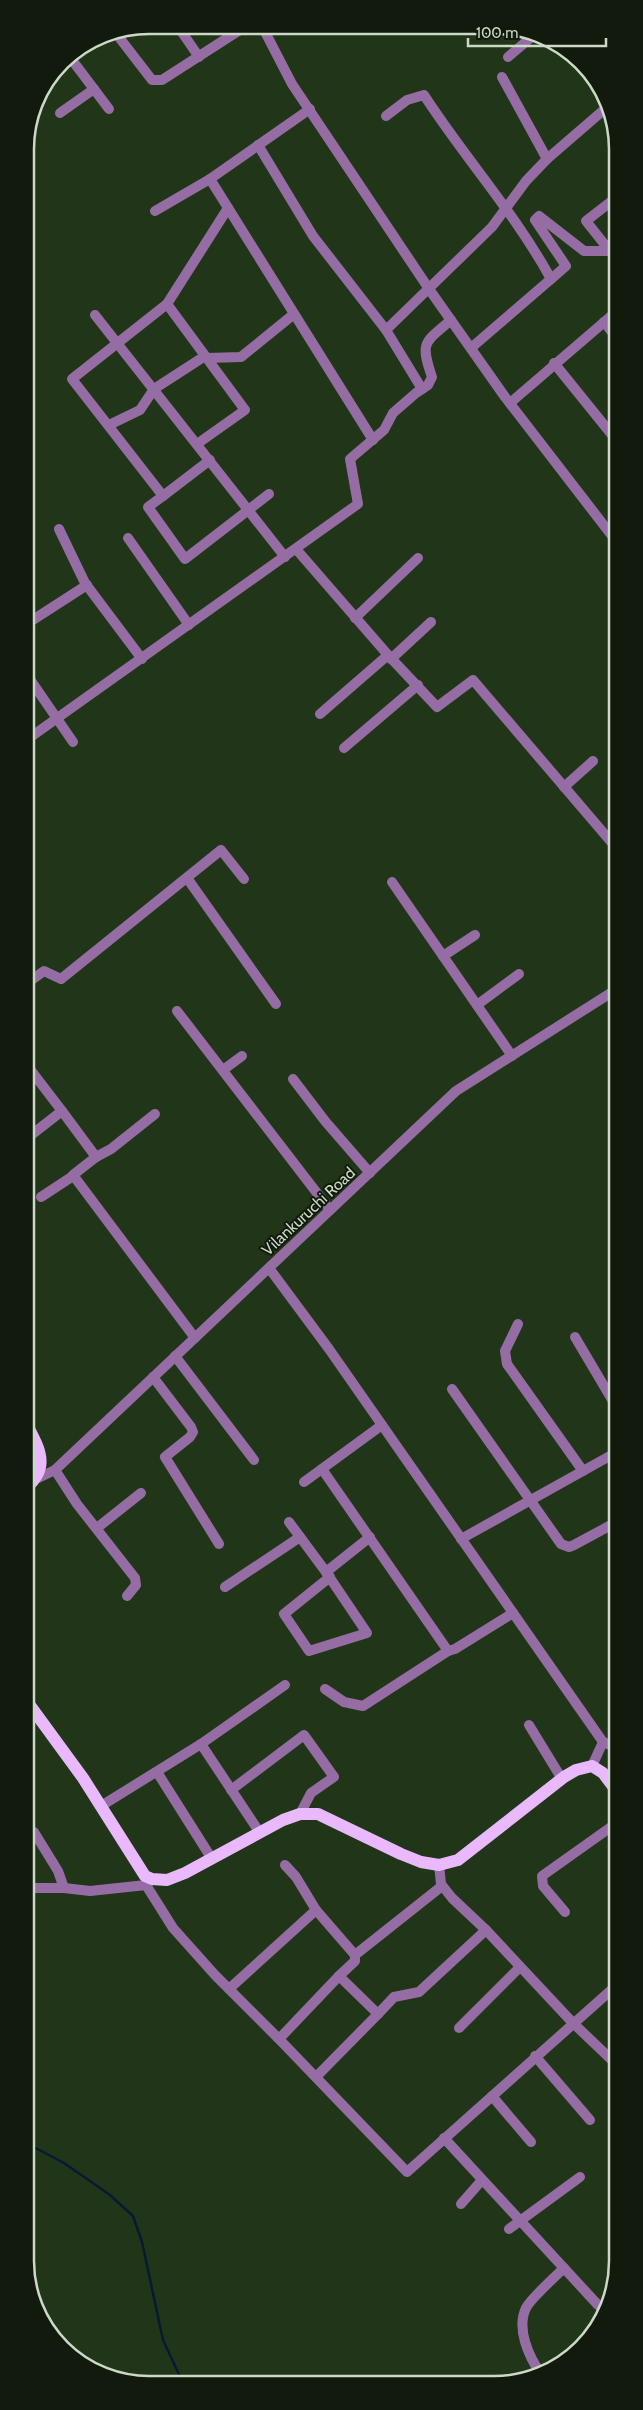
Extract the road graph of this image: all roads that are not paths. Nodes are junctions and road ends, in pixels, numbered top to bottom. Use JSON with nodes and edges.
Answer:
{"nodes":[{"id":1,"x":183,"y":34,"type":"edge"},
{"id":2,"x":234,"y":34,"type":"edge"},
{"id":3,"x":266,"y":34,"type":"edge"},
{"id":4,"x":120,"y":38,"type":"edge"},
{"id":5,"x":529,"y":40,"type":"edge"},
{"id":6,"x":199,"y":57,"type":"junction"},
{"id":7,"x":508,"y":57,"type":"dead end"},
{"id":8,"x":73,"y":62,"type":"edge"},
{"id":9,"x":502,"y":77,"type":"dead end"},
{"id":10,"x":94,"y":89,"type":"junction"},
{"id":11,"x":109,"y":109,"type":"dead end"},
{"id":12,"x":310,"y":109,"type":"junction"},
{"id":13,"x":602,"y":111,"type":"edge"},
{"id":14,"x":60,"y":113,"type":"dead end"},
{"id":15,"x":386,"y":116,"type":"dead end"},
{"id":16,"x":258,"y":145,"type":"junction"},
{"id":17,"x":547,"y":159,"type":"junction"},
{"id":18,"x":210,"y":179,"type":"junction"},
{"id":19,"x":609,"y":203,"type":"edge"},
{"id":20,"x":228,"y":208,"type":"junction"},
{"id":21,"x":505,"y":209,"type":"junction"},
{"id":22,"x":155,"y":211,"type":"dead end"},
{"id":23,"x":609,"y":250,"type":"edge"},
{"id":24,"x":609,"y":251,"type":"edge"},
{"id":25,"x":550,"y":280,"type":"junction"},
{"id":26,"x":429,"y":289,"type":"junction"},
{"id":27,"x":167,"y":304,"type":"junction"},
{"id":28,"x":294,"y":314,"type":"junction"},
{"id":29,"x":95,"y":315,"type":"dead end"},
{"id":30,"x":609,"y":318,"type":"edge"},
{"id":31,"x":451,"y":320,"type":"junction"},
{"id":32,"x":604,"y":322,"type":"junction"},
{"id":33,"x":609,"y":328,"type":"edge"},
{"id":34,"x":386,"y":330,"type":"junction"},
{"id":35,"x":118,"y":344,"type":"junction"},
{"id":36,"x":471,"y":348,"type":"junction"},
{"id":37,"x":206,"y":357,"type":"junction"},
{"id":38,"x":554,"y":364,"type":"junction"},
{"id":39,"x":154,"y":389,"type":"junction"},
{"id":40,"x":422,"y":389,"type":"junction"},
{"id":41,"x":510,"y":403,"type":"junction"},
{"id":42,"x":109,"y":425,"type":"junction"},
{"id":43,"x":609,"y":431,"type":"edge"},
{"id":44,"x":373,"y":440,"type":"junction"},
{"id":45,"x":197,"y":444,"type":"junction"},
{"id":46,"x":210,"y":460,"type":"junction"},
{"id":47,"x":269,"y":494,"type":"dead end"},
{"id":48,"x":164,"y":496,"type":"junction"},
{"id":49,"x":248,"y":510,"type":"junction"},
{"id":50,"x":59,"y":529,"type":"dead end"},
{"id":51,"x":609,"y":533,"type":"edge"},
{"id":52,"x":128,"y":538,"type":"dead end"},
{"id":53,"x":296,"y":549,"type":"junction"},
{"id":54,"x":285,"y":557,"type":"junction"},
{"id":55,"x":418,"y":558,"type":"dead end"},
{"id":56,"x":87,"y":585,"type":"junction"},
{"id":57,"x":355,"y":618,"type":"junction"},
{"id":58,"x":34,"y":620,"type":"edge"},
{"id":59,"x":431,"y":622,"type":"dead end"},
{"id":60,"x":189,"y":625,"type":"junction"},
{"id":61,"x":389,"y":657,"type":"junction"},
{"id":62,"x":142,"y":659,"type":"junction"},
{"id":63,"x":34,"y":684,"type":"edge"},
{"id":64,"x":418,"y":685,"type":"junction"},
{"id":65,"x":320,"y":714,"type":"dead end"},
{"id":66,"x":57,"y":718,"type":"junction"},
{"id":67,"x":34,"y":735,"type":"edge"},
{"id":68,"x":74,"y":742,"type":"dead end"},
{"id":69,"x":344,"y":748,"type":"dead end"},
{"id":70,"x":593,"y":761,"type":"dead end"},
{"id":71,"x":564,"y":787,"type":"junction"},
{"id":72,"x":609,"y":839,"type":"edge"},
{"id":73,"x":187,"y":878,"type":"junction"},
{"id":74,"x":244,"y":879,"type":"dead end"},
{"id":75,"x":392,"y":882,"type":"dead end"},
{"id":76,"x":475,"y":935,"type":"dead end"},
{"id":77,"x":443,"y":956,"type":"junction"},
{"id":78,"x":519,"y":974,"type":"dead end"},
{"id":79,"x":34,"y":978,"type":"edge"},
{"id":80,"x":609,"y":994,"type":"edge"},
{"id":81,"x":276,"y":1004,"type":"dead end"},
{"id":82,"x":477,"y":1005,"type":"junction"},
{"id":83,"x":177,"y":1010,"type":"dead end"},
{"id":84,"x":242,"y":1056,"type":"dead end"},
{"id":85,"x":512,"y":1056,"type":"junction"},
{"id":86,"x":223,"y":1070,"type":"junction"},
{"id":87,"x":34,"y":1074,"type":"edge"},
{"id":88,"x":293,"y":1079,"type":"dead end"},
{"id":89,"x":62,"y":1111,"type":"junction"},
{"id":90,"x":155,"y":1114,"type":"dead end"},
{"id":91,"x":34,"y":1133,"type":"edge"},
{"id":92,"x":96,"y":1157,"type":"junction"},
{"id":93,"x":370,"y":1173,"type":"junction"},
{"id":94,"x":73,"y":1176,"type":"junction"},
{"id":95,"x":42,"y":1197,"type":"dead end"},
{"id":96,"x":330,"y":1210,"type":"junction"},
{"id":97,"x":269,"y":1268,"type":"junction"},
{"id":98,"x":518,"y":1324,"type":"dead end"},
{"id":99,"x":575,"y":1337,"type":"dead end"},
{"id":100,"x":195,"y":1338,"type":"junction"},
{"id":101,"x":175,"y":1356,"type":"junction"},
{"id":102,"x":153,"y":1378,"type":"junction"},
{"id":103,"x":452,"y":1389,"type":"dead end"},
{"id":104,"x":609,"y":1394,"type":"edge"},
{"id":105,"x":382,"y":1425,"type":"junction"},
{"id":106,"x":34,"y":1440,"type":"edge"},
{"id":107,"x":609,"y":1456,"type":"edge"},
{"id":108,"x":254,"y":1460,"type":"dead end"},
{"id":109,"x":322,"y":1469,"type":"junction"},
{"id":110,"x":54,"y":1470,"type":"junction"},
{"id":111,"x":583,"y":1471,"type":"junction"},
{"id":112,"x":38,"y":1478,"type":"junction"},
{"id":113,"x":34,"y":1481,"type":"edge"},
{"id":114,"x":304,"y":1482,"type":"dead end"},
{"id":115,"x":141,"y":1493,"type":"dead end"},
{"id":116,"x":531,"y":1500,"type":"junction"},
{"id":117,"x":289,"y":1522,"type":"dead end"},
{"id":118,"x":609,"y":1525,"type":"edge"},
{"id":119,"x":97,"y":1528,"type":"junction"},
{"id":120,"x":300,"y":1537,"type":"junction"},
{"id":121,"x":370,"y":1537,"type":"junction"},
{"id":122,"x":461,"y":1539,"type":"junction"},
{"id":123,"x":219,"y":1544,"type":"dead end"},
{"id":124,"x":328,"y":1575,"type":"junction"},
{"id":125,"x":226,"y":1587,"type":"dead end"},
{"id":126,"x":127,"y":1596,"type":"dead end"},
{"id":127,"x":513,"y":1613,"type":"junction"},
{"id":128,"x":448,"y":1651,"type":"junction"},
{"id":129,"x":285,"y":1685,"type":"dead end"},
{"id":130,"x":325,"y":1689,"type":"dead end"},
{"id":131,"x":34,"y":1711,"type":"edge"},
{"id":132,"x":529,"y":1725,"type":"dead end"},
{"id":133,"x":602,"y":1742,"type":"junction"},
{"id":134,"x":200,"y":1744,"type":"junction"},
{"id":135,"x":609,"y":1745,"type":"edge"},
{"id":136,"x":592,"y":1766,"type":"junction"},
{"id":137,"x":157,"y":1772,"type":"junction"},
{"id":138,"x":562,"y":1779,"type":"junction"},
{"id":139,"x":609,"y":1781,"type":"edge"},
{"id":140,"x":231,"y":1790,"type":"junction"},
{"id":141,"x":101,"y":1806,"type":"junction"},
{"id":142,"x":300,"y":1814,"type":"junction"},
{"id":143,"x":609,"y":1828,"type":"edge"},
{"id":144,"x":34,"y":1832,"type":"dead end"},
{"id":145,"x":260,"y":1833,"type":"junction"},
{"id":146,"x":212,"y":1859,"type":"junction"},
{"id":147,"x":285,"y":1865,"type":"dead end"},
{"id":148,"x":439,"y":1865,"type":"junction"},
{"id":149,"x":149,"y":1882,"type":"junction"},
{"id":150,"x":442,"y":1886,"type":"junction"},
{"id":151,"x":34,"y":1888,"type":"edge"},
{"id":152,"x":64,"y":1888,"type":"junction"},
{"id":153,"x":316,"y":1910,"type":"junction"},
{"id":154,"x":565,"y":1912,"type":"dead end"},
{"id":155,"x":486,"y":1930,"type":"junction"},
{"id":156,"x":355,"y":1955,"type":"junction"},
{"id":157,"x":520,"y":1967,"type":"junction"},
{"id":158,"x":339,"y":1976,"type":"junction"},
{"id":159,"x":229,"y":1989,"type":"junction"},
{"id":160,"x":609,"y":1991,"type":"edge"},
{"id":161,"x":378,"y":2014,"type":"junction"},
{"id":162,"x":572,"y":2022,"type":"junction"},
{"id":163,"x":459,"y":2028,"type":"dead end"},
{"id":164,"x":279,"y":2039,"type":"junction"},
{"id":165,"x":536,"y":2056,"type":"junction"},
{"id":166,"x":609,"y":2057,"type":"edge"},
{"id":167,"x":316,"y":2078,"type":"junction"},
{"id":168,"x":492,"y":2096,"type":"junction"},
{"id":169,"x":590,"y":2120,"type":"dead end"},
{"id":170,"x":444,"y":2138,"type":"junction"},
{"id":171,"x":530,"y":2142,"type":"dead end"},
{"id":172,"x":580,"y":2178,"type":"dead end"},
{"id":173,"x":482,"y":2180,"type":"junction"},
{"id":174,"x":461,"y":2204,"type":"dead end"},
{"id":175,"x":519,"y":2221,"type":"junction"},
{"id":176,"x":509,"y":2229,"type":"dead end"},
{"id":177,"x":564,"y":2268,"type":"junction"},
{"id":178,"x":598,"y":2305,"type":"dead end"},
{"id":179,"x":537,"y":2368,"type":"edge"}],
"edges":[{"from":1,"to":6,"type":"street"},
{"from":2,"to":6,"type":"street"},
{"from":3,"to":12,"type":"street"},
{"from":4,"to":6,"type":"street"},
{"from":5,"to":7,"type":"street"},
{"from":8,"to":10,"type":"street"},
{"from":9,"to":17,"type":"street"},
{"from":10,"to":11,"type":"street"},
{"from":10,"to":14,"type":"street"},
{"from":12,"to":16,"type":"street"},
{"from":12,"to":26,"type":"street"},
{"from":13,"to":17,"type":"street"},
{"from":15,"to":21,"type":"street"},
{"from":16,"to":18,"type":"street"},
{"from":16,"to":34,"type":"street"},
{"from":17,"to":21,"type":"street"},
{"from":18,"to":20,"type":"street"},
{"from":18,"to":22,"type":"street"},
{"from":19,"to":23,"type":"street"},
{"from":20,"to":27,"type":"street"},
{"from":20,"to":28,"type":"street"},
{"from":21,"to":25,"type":"street"},
{"from":21,"to":26,"type":"street"},
{"from":24,"to":25,"type":"street"},
{"from":25,"to":36,"type":"street"},
{"from":26,"to":31,"type":"street"},
{"from":26,"to":34,"type":"street"},
{"from":27,"to":35,"type":"street"},
{"from":27,"to":37,"type":"street"},
{"from":28,"to":37,"type":"street"},
{"from":28,"to":44,"type":"street"},
{"from":29,"to":35,"type":"street"},
{"from":30,"to":32,"type":"street"},
{"from":31,"to":36,"type":"street"},
{"from":31,"to":40,"type":"street"},
{"from":32,"to":33,"type":"street"},
{"from":32,"to":38,"type":"street"},
{"from":34,"to":40,"type":"street"},
{"from":35,"to":39,"type":"street"},
{"from":35,"to":42,"type":"street"},
{"from":36,"to":41,"type":"street"},
{"from":37,"to":39,"type":"street"},
{"from":37,"to":45,"type":"street"},
{"from":38,"to":41,"type":"street"},
{"from":38,"to":43,"type":"street"},
{"from":39,"to":42,"type":"street"},
{"from":39,"to":45,"type":"street"},
{"from":40,"to":44,"type":"street"},
{"from":41,"to":51,"type":"street"},
{"from":42,"to":48,"type":"street"},
{"from":44,"to":53,"type":"street"},
{"from":45,"to":46,"type":"street"},
{"from":46,"to":48,"type":"street"},
{"from":46,"to":49,"type":"street"},
{"from":47,"to":49,"type":"street"},
{"from":48,"to":49,"type":"street"},
{"from":49,"to":54,"type":"street"},
{"from":50,"to":56,"type":"street"},
{"from":52,"to":60,"type":"street"},
{"from":53,"to":54,"type":"street"},
{"from":53,"to":57,"type":"street"},
{"from":54,"to":60,"type":"street"},
{"from":55,"to":57,"type":"street"},
{"from":56,"to":58,"type":"street"},
{"from":56,"to":62,"type":"street"},
{"from":57,"to":61,"type":"street"},
{"from":59,"to":61,"type":"street"},
{"from":60,"to":62,"type":"street"},
{"from":61,"to":64,"type":"street"},
{"from":61,"to":65,"type":"street"},
{"from":62,"to":66,"type":"street"},
{"from":63,"to":66,"type":"street"},
{"from":64,"to":69,"type":"street"},
{"from":64,"to":71,"type":"street"},
{"from":66,"to":67,"type":"street"},
{"from":66,"to":68,"type":"street"},
{"from":70,"to":71,"type":"street"},
{"from":71,"to":72,"type":"street"},
{"from":73,"to":74,"type":"street"},
{"from":73,"to":79,"type":"street"},
{"from":73,"to":81,"type":"street"},
{"from":75,"to":77,"type":"street"},
{"from":76,"to":77,"type":"street"},
{"from":77,"to":82,"type":"street"},
{"from":78,"to":82,"type":"street"},
{"from":80,"to":85,"type":"street","name":"Vilankuruchi Road"},
{"from":82,"to":85,"type":"street"},
{"from":83,"to":86,"type":"street"},
{"from":84,"to":86,"type":"street"},
{"from":85,"to":93,"type":"street","name":"Vilankuruchi Road"},
{"from":86,"to":96,"type":"street"},
{"from":87,"to":89,"type":"street"},
{"from":88,"to":93,"type":"street"},
{"from":89,"to":91,"type":"street"},
{"from":89,"to":92,"type":"street"},
{"from":90,"to":92,"type":"street"},
{"from":92,"to":94,"type":"street"},
{"from":93,"to":96,"type":"street","name":"Vilankuruchi Road"},
{"from":94,"to":95,"type":"street"},
{"from":94,"to":100,"type":"street"},
{"from":96,"to":97,"type":"street","name":"Vilankuruchi Road"},
{"from":97,"to":100,"type":"street","name":"Vilankuruchi Road"},
{"from":97,"to":105,"type":"street"},
{"from":98,"to":111,"type":"street"},
{"from":99,"to":104,"type":"street"},
{"from":100,"to":101,"type":"street","name":"Vilankuruchi Road"},
{"from":101,"to":102,"type":"street","name":"Vilankuruchi Road"},
{"from":101,"to":108,"type":"street"},
{"from":102,"to":110,"type":"street","name":"Vilankuruchi Road"},
{"from":102,"to":123,"type":"street"},
{"from":103,"to":116,"type":"street"},
{"from":105,"to":109,"type":"street"},
{"from":105,"to":122,"type":"street"},
{"from":106,"to":112,"type":"main road"},
{"from":107,"to":111,"type":"street"},
{"from":109,"to":114,"type":"street"},
{"from":109,"to":121,"type":"street"},
{"from":110,"to":112,"type":"street","name":"Vilankuruchi Road"},
{"from":110,"to":119,"type":"street"},
{"from":111,"to":116,"type":"street"},
{"from":112,"to":113,"type":"main road"},
{"from":115,"to":119,"type":"street"},
{"from":116,"to":118,"type":"street"},
{"from":116,"to":122,"type":"street"},
{"from":117,"to":120,"type":"street"},
{"from":119,"to":126,"type":"street"},
{"from":120,"to":124,"type":"street"},
{"from":120,"to":125,"type":"street"},
{"from":121,"to":124,"type":"street"},
{"from":121,"to":128,"type":"street"},
{"from":122,"to":127,"type":"street"},
{"from":124,"to":124,"type":"street"},
{"from":127,"to":128,"type":"street"},
{"from":127,"to":133,"type":"street"},
{"from":128,"to":130,"type":"street"},
{"from":129,"to":134,"type":"street"},
{"from":131,"to":141,"type":"main road"},
{"from":132,"to":138,"type":"street"},
{"from":133,"to":135,"type":"street"},
{"from":133,"to":136,"type":"street"},
{"from":134,"to":137,"type":"street"},
{"from":134,"to":140,"type":"street"},
{"from":136,"to":138,"type":"main road"},
{"from":136,"to":139,"type":"main road"},
{"from":137,"to":141,"type":"street"},
{"from":137,"to":146,"type":"street"},
{"from":138,"to":148,"type":"main road"},
{"from":140,"to":142,"type":"street"},
{"from":140,"to":145,"type":"street"},
{"from":141,"to":149,"type":"main road"},
{"from":142,"to":145,"type":"main road"},
{"from":142,"to":148,"type":"main road"},
{"from":143,"to":154,"type":"street"},
{"from":144,"to":152,"type":"street"},
{"from":145,"to":146,"type":"main road"},
{"from":146,"to":149,"type":"main road"},
{"from":147,"to":153,"type":"street"},
{"from":148,"to":150,"type":"street"},
{"from":149,"to":152,"type":"street"},
{"from":149,"to":159,"type":"street"},
{"from":150,"to":155,"type":"street"},
{"from":150,"to":156,"type":"street"},
{"from":151,"to":152,"type":"street"},
{"from":153,"to":156,"type":"street"},
{"from":153,"to":159,"type":"street"},
{"from":155,"to":157,"type":"street"},
{"from":155,"to":161,"type":"street"},
{"from":156,"to":158,"type":"street"},
{"from":157,"to":162,"type":"street"},
{"from":157,"to":163,"type":"street"},
{"from":158,"to":161,"type":"street"},
{"from":158,"to":164,"type":"street"},
{"from":159,"to":164,"type":"street"},
{"from":160,"to":162,"type":"street"},
{"from":161,"to":167,"type":"street"},
{"from":162,"to":165,"type":"street"},
{"from":162,"to":166,"type":"street"},
{"from":164,"to":167,"type":"street"},
{"from":165,"to":168,"type":"street"},
{"from":165,"to":169,"type":"street"},
{"from":167,"to":170,"type":"street"},
{"from":168,"to":170,"type":"street"},
{"from":168,"to":171,"type":"street"},
{"from":170,"to":173,"type":"street"},
{"from":172,"to":175,"type":"street"},
{"from":173,"to":174,"type":"street"},
{"from":173,"to":175,"type":"street"},
{"from":175,"to":176,"type":"street"},
{"from":175,"to":177,"type":"street"},
{"from":177,"to":178,"type":"street"},
{"from":177,"to":179,"type":"street"}]}
